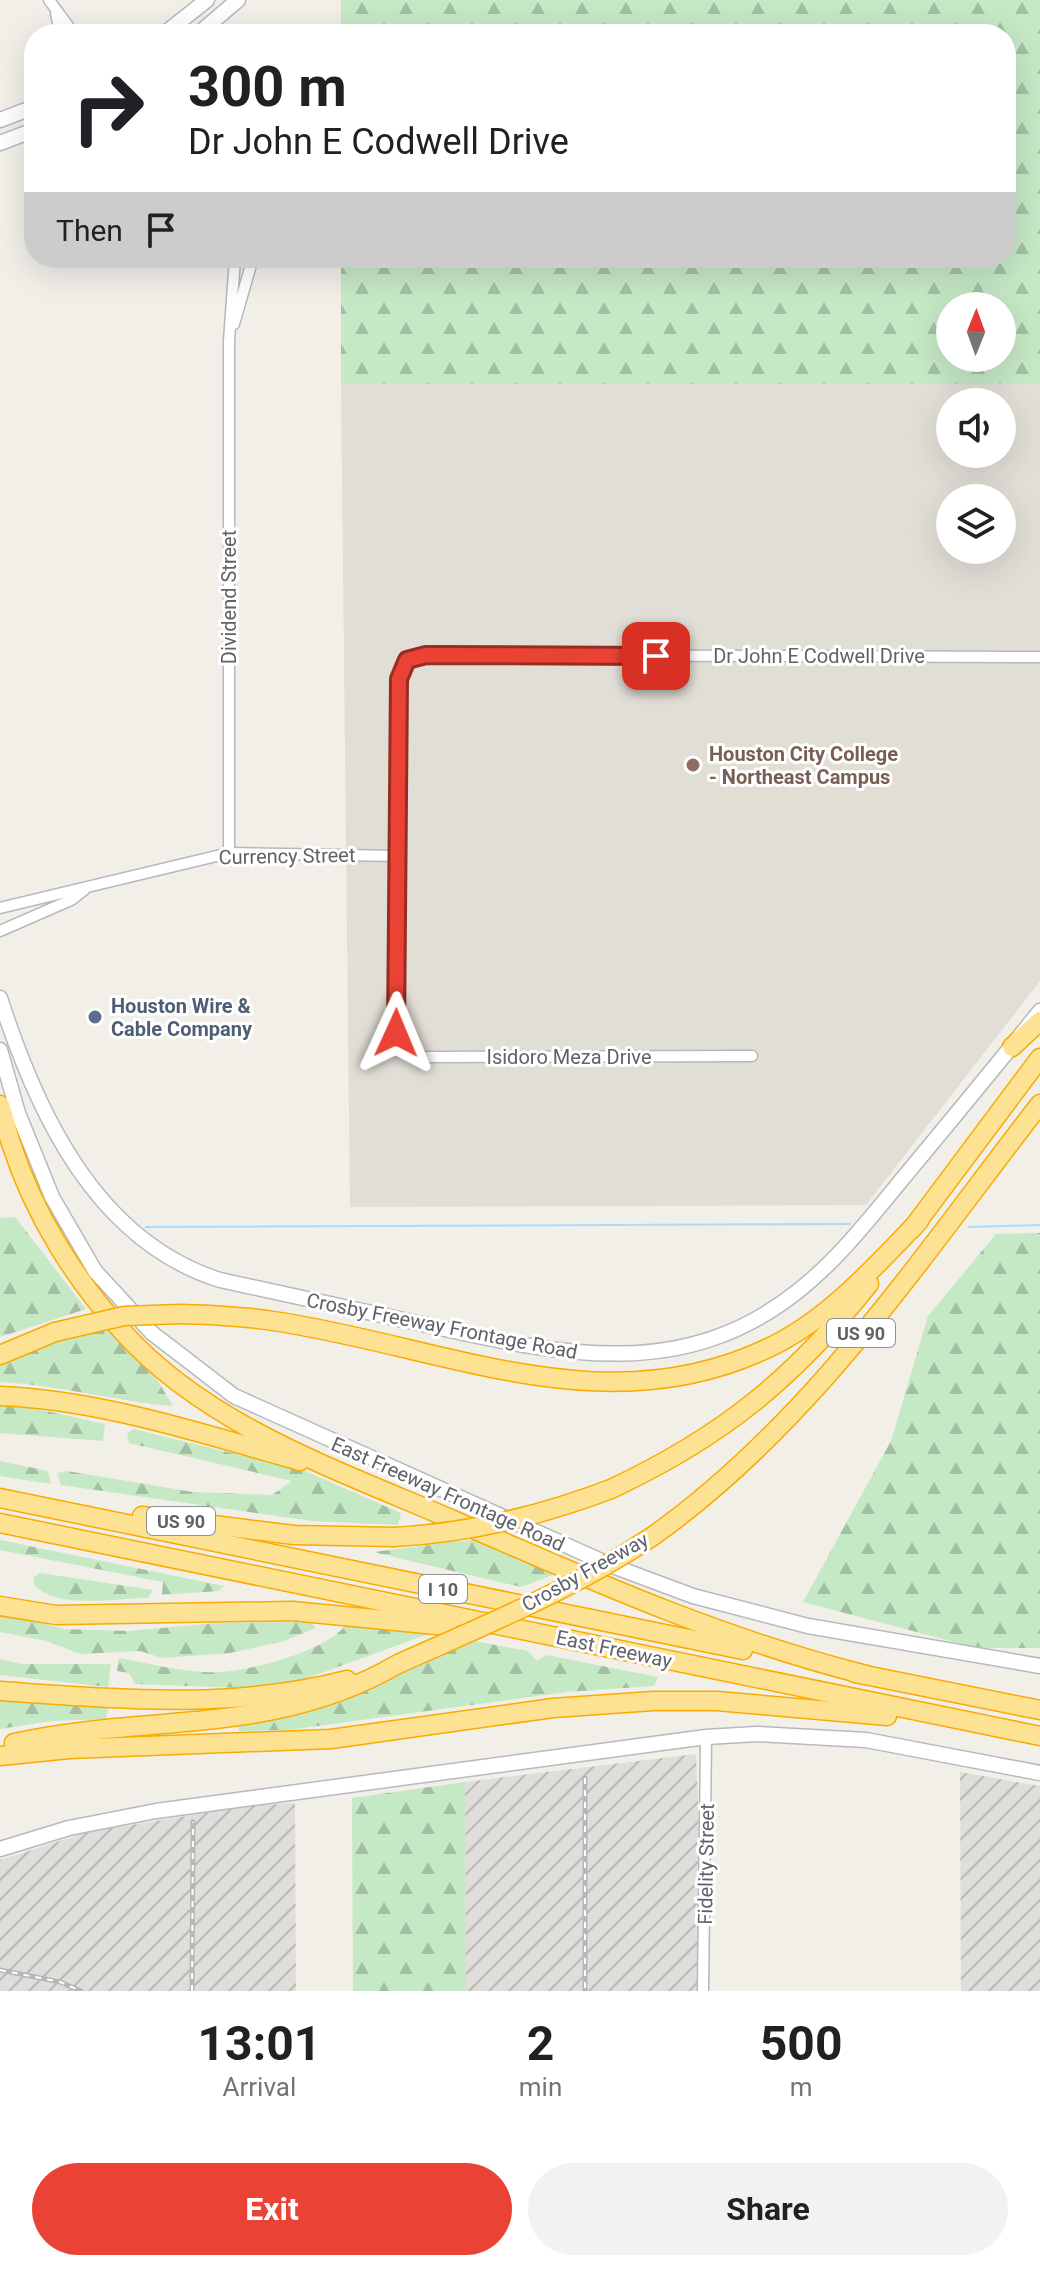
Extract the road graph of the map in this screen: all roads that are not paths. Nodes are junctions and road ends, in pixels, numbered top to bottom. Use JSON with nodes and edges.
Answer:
{"nodes":[{"id":1,"x":207,"y":0,"type":"edge"},
{"id":2,"x":213,"y":0,"type":"edge"},
{"id":3,"x":238,"y":0,"type":"edge"},
{"id":4,"x":52,"y":4,"type":"edge"},
{"id":5,"x":226,"y":11,"type":"junction"},
{"id":6,"x":58,"y":24,"type":"edge"},
{"id":7,"x":67,"y":24,"type":"edge"},
{"id":8,"x":177,"y":24,"type":"edge"},
{"id":9,"x":210,"y":24,"type":"edge"},
{"id":10,"x":24,"y":111,"type":"edge"},
{"id":11,"x":0,"y":120,"type":"edge"},
{"id":12,"x":24,"y":134,"type":"edge"},
{"id":13,"x":0,"y":143,"type":"edge"},
{"id":14,"x":234,"y":268,"type":"edge"},
{"id":15,"x":250,"y":268,"type":"edge"},
{"id":16,"x":229,"y":341,"type":"junction"},
{"id":17,"x":1040,"y":657,"type":"edge"},
{"id":18,"x":229,"y":853,"type":"junction"},
{"id":19,"x":399,"y":856,"type":"junction"},
{"id":20,"x":84,"y":890,"type":"junction"},
{"id":21,"x":31,"y":900,"type":"junction"},
{"id":22,"x":0,"y":908,"type":"edge"},
{"id":23,"x":36,"y":915,"type":"junction"},
{"id":24,"x":0,"y":931,"type":"edge"},
{"id":25,"x":0,"y":998,"type":"edge"},
{"id":26,"x":1040,"y":1011,"type":"edge"},
{"id":27,"x":1040,"y":1021,"type":"edge"},
{"id":28,"x":1012,"y":1047,"type":"junction"},
{"id":29,"x":0,"y":1050,"type":"edge"},
{"id":30,"x":752,"y":1056,"type":"dead end"},
{"id":31,"x":1040,"y":1058,"type":"edge"},
{"id":32,"x":1040,"y":1104,"type":"edge"},
{"id":33,"x":0,"y":1105,"type":"edge"},
{"id":34,"x":919,"y":1221,"type":"junction"},
{"id":35,"x":0,"y":1355,"type":"edge"},
{"id":36,"x":0,"y":1396,"type":"edge"},
{"id":37,"x":357,"y":1478,"type":"junction"},
{"id":38,"x":0,"y":1498,"type":"edge"},
{"id":39,"x":20,"y":1502,"type":"junction"},
{"id":40,"x":0,"y":1523,"type":"edge"},
{"id":41,"x":0,"y":1606,"type":"edge"},
{"id":42,"x":565,"y":1639,"type":"junction"},
{"id":43,"x":1040,"y":1666,"type":"edge"},
{"id":44,"x":866,"y":1675,"type":"junction"},
{"id":45,"x":360,"y":1681,"type":"junction"},
{"id":46,"x":0,"y":1691,"type":"edge"},
{"id":47,"x":1040,"y":1710,"type":"edge"},
{"id":48,"x":982,"y":1725,"type":"junction"},
{"id":49,"x":1040,"y":1736,"type":"edge"},
{"id":50,"x":706,"y":1737,"type":"junction"},
{"id":51,"x":0,"y":1747,"type":"edge"},
{"id":52,"x":0,"y":1756,"type":"edge"},
{"id":53,"x":1040,"y":1773,"type":"edge"},
{"id":54,"x":0,"y":1849,"type":"edge"},
{"id":55,"x":703,"y":1991,"type":"edge"}],
"edges":[{"from":1,"to":8,"type":"main road"},
{"from":2,"to":5,"type":"main road"},
{"from":3,"to":5,"type":"main road"},
{"from":4,"to":6,"type":"street"},
{"from":4,"to":7,"type":"street"},
{"from":5,"to":9,"type":"main road"},
{"from":10,"to":11,"type":"main road"},
{"from":12,"to":13,"type":"main road"},
{"from":14,"to":16,"type":"street","name":"Dividend Street"},
{"from":15,"to":16,"type":"street","name":"Dividend Street"},
{"from":16,"to":18,"type":"street","name":"Dividend Street"},
{"from":17,"to":19,"type":"street","name":"Dr John E Codwell Drive"},
{"from":18,"to":19,"type":"street","name":"Currency Street"},
{"from":18,"to":20,"type":"street","name":"Currency Street"},
{"from":19,"to":30,"type":"street","name":"Isidoro Meza Drive"},
{"from":20,"to":21,"type":"street","name":"Currency Street"},
{"from":20,"to":23,"type":"street","name":"Currency Street"},
{"from":21,"to":22,"type":"street","name":"Currency Street"},
{"from":21,"to":23,"type":"street"},
{"from":23,"to":24,"type":"street","name":"Currency Street"},
{"from":25,"to":28,"type":"main road","name":"Crosby Freeway Frontage Road"},
{"from":26,"to":28,"type":"main road","name":"Crosby Freeway Frontage Road"},
{"from":27,"to":28,"type":"highway"},
{"from":29,"to":43,"type":"main road","name":"East Freeway Frontage Road"},
{"from":31,"to":34,"type":"highway","number":"US 90"},
{"from":32,"to":45,"type":"highway","name":"Crosby Freeway","number":"US 90","bridge":true},
{"from":33,"to":37,"type":"highway"},
{"from":34,"to":35,"type":"highway","bridge":true},
{"from":34,"to":39,"type":"highway","number":"US 90","bridge":true},
{"from":36,"to":37,"type":"highway"},
{"from":37,"to":44,"type":"highway"},
{"from":38,"to":39,"type":"highway","name":"East Freeway","number":"I 10"},
{"from":39,"to":44,"type":"highway","name":"East Freeway","number":"I 10"},
{"from":40,"to":42,"type":"highway","name":"East Freeway","number":"I 10"},
{"from":41,"to":42,"type":"highway"},
{"from":42,"to":48,"type":"highway","name":"East Freeway","number":"I 10"},
{"from":44,"to":47,"type":"highway","name":"East Freeway","number":"I 10"},
{"from":45,"to":46,"type":"highway","name":"Crosby Freeway","number":"US 90"},
{"from":45,"to":51,"type":"highway"},
{"from":48,"to":49,"type":"highway","name":"East Freeway","number":"I 10"},
{"from":48,"to":52,"type":"highway"},
{"from":50,"to":53,"type":"main road"},
{"from":50,"to":54,"type":"main road"},
{"from":50,"to":55,"type":"street","name":"Fidelity Street"}]}
